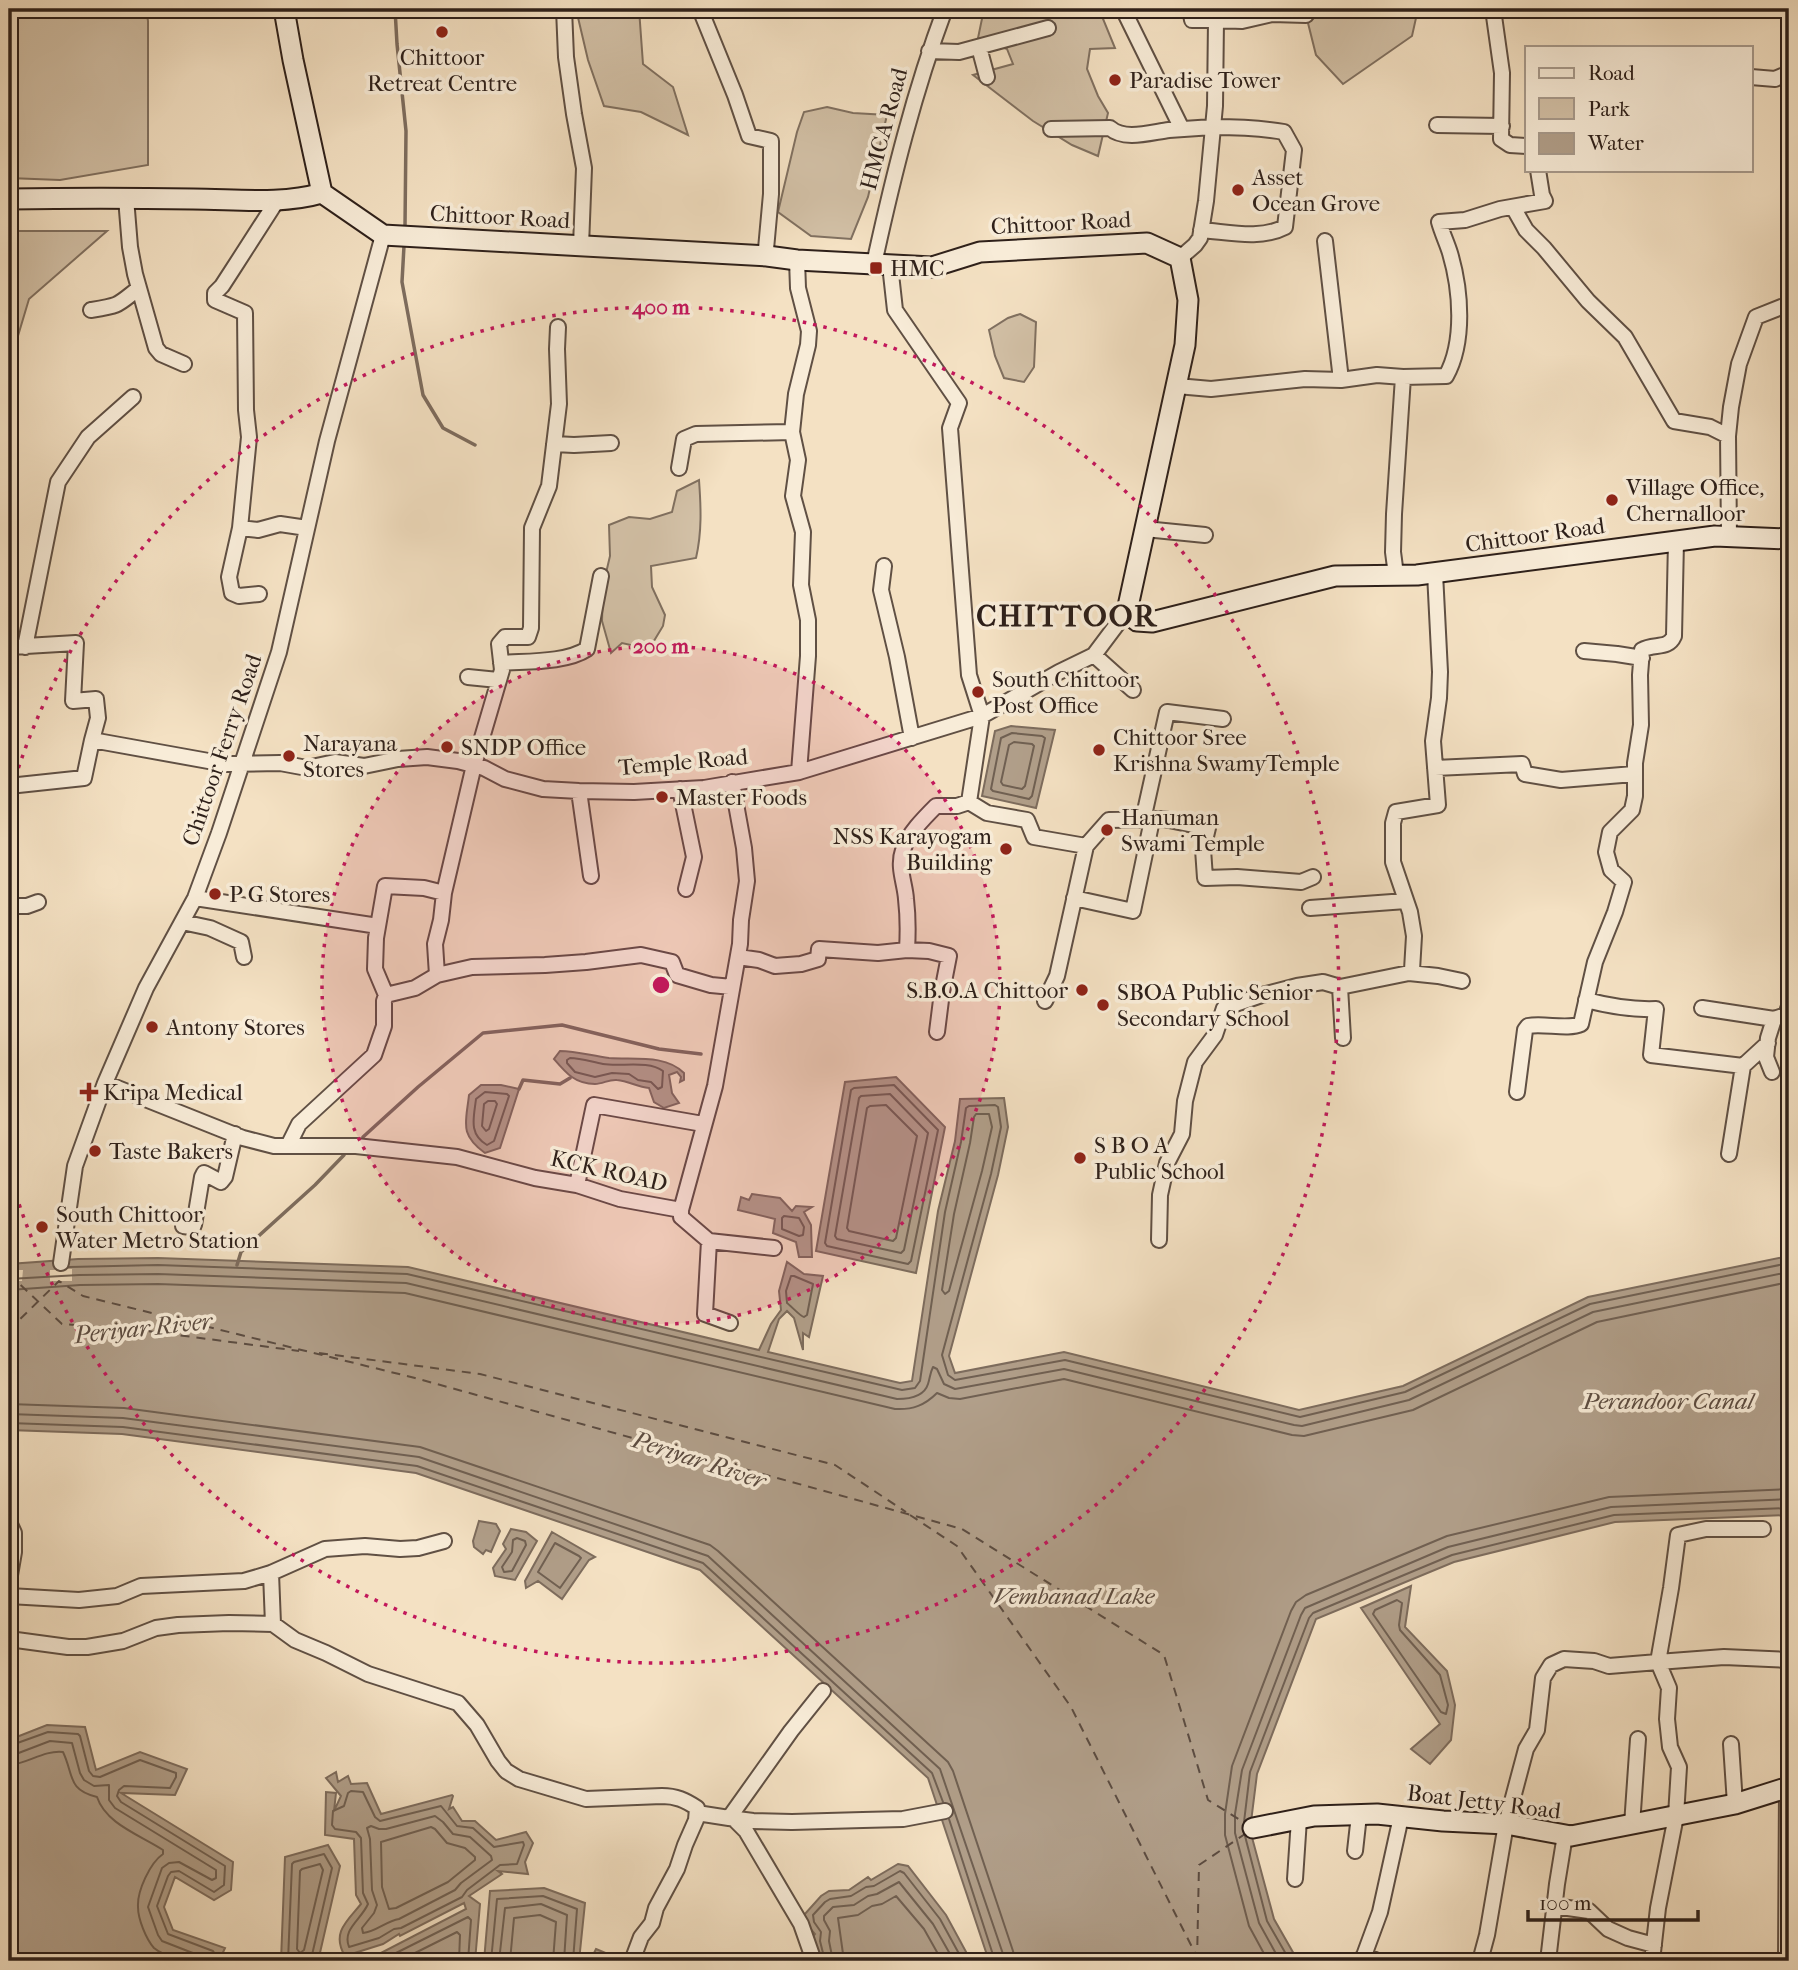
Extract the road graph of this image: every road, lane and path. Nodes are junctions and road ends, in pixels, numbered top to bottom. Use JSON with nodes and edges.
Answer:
{"nodes":[{"id":1,"x":284,"y":9,"type":"edge"},
{"id":2,"x":564,"y":9,"type":"edge"},
{"id":3,"x":704,"y":9,"type":"edge"},
{"id":4,"x":945,"y":9,"type":"edge"},
{"id":5,"x":1123,"y":9,"type":"edge"},
{"id":6,"x":1190,"y":9,"type":"edge"},
{"id":7,"x":1493,"y":9,"type":"edge"},
{"id":8,"x":1306,"y":15,"type":"dead end"},
{"id":9,"x":1216,"y":20,"type":"junction"},
{"id":10,"x":1048,"y":28,"type":"dead end"},
{"id":11,"x":979,"y":47,"type":"junction"},
{"id":12,"x":929,"y":51,"type":"junction"},
{"id":13,"x":1789,"y":73,"type":"edge"},
{"id":14,"x":987,"y":77,"type":"dead end"},
{"id":15,"x":1752,"y":77,"type":"edge"},
{"id":16,"x":1437,"y":125,"type":"dead end"},
{"id":17,"x":1502,"y":126,"type":"junction"},
{"id":18,"x":1212,"y":127,"type":"junction"},
{"id":19,"x":1051,"y":129,"type":"dead end"},
{"id":20,"x":1182,"y":129,"type":"junction"},
{"id":21,"x":1525,"y":146,"type":"edge"},
{"id":22,"x":1538,"y":172,"type":"edge"},
{"id":23,"x":321,"y":193,"type":"junction"},
{"id":24,"x":126,"y":198,"type":"junction"},
{"id":25,"x":9,"y":199,"type":"edge"},
{"id":26,"x":278,"y":200,"type":"junction"},
{"id":27,"x":1513,"y":207,"type":"junction"},
{"id":28,"x":1201,"y":230,"type":"junction"},
{"id":29,"x":383,"y":235,"type":"junction"},
{"id":30,"x":1325,"y":241,"type":"dead end"},
{"id":31,"x":581,"y":246,"type":"junction"},
{"id":32,"x":767,"y":256,"type":"junction"},
{"id":33,"x":1180,"y":258,"type":"junction"},
{"id":34,"x":797,"y":260,"type":"junction"},
{"id":35,"x":882,"y":264,"type":"junction"},
{"id":36,"x":139,"y":288,"type":"junction"},
{"id":37,"x":1789,"y":304,"type":"edge"},
{"id":38,"x":91,"y":310,"type":"dead end"},
{"id":39,"x":558,"y":327,"type":"dead end"},
{"id":40,"x":184,"y":364,"type":"dead end"},
{"id":41,"x":1403,"y":377,"type":"junction"},
{"id":42,"x":1341,"y":380,"type":"junction"},
{"id":43,"x":1177,"y":386,"type":"junction"},
{"id":44,"x":132,"y":397,"type":"dead end"},
{"id":45,"x":792,"y":432,"type":"junction"},
{"id":46,"x":1728,"y":436,"type":"junction"},
{"id":47,"x":611,"y":443,"type":"dead end"},
{"id":48,"x":554,"y":444,"type":"junction"},
{"id":49,"x":679,"y":468,"type":"dead end"},
{"id":50,"x":240,"y":528,"type":"junction"},
{"id":51,"x":307,"y":528,"type":"junction"},
{"id":52,"x":1145,"y":529,"type":"junction"},
{"id":53,"x":1205,"y":534,"type":"dead end"},
{"id":54,"x":1729,"y":536,"type":"junction"},
{"id":55,"x":1789,"y":539,"type":"edge"},
{"id":56,"x":1676,"y":541,"type":"junction"},
{"id":57,"x":884,"y":566,"type":"dead end"},
{"id":58,"x":1435,"y":573,"type":"junction"},
{"id":59,"x":1396,"y":575,"type":"junction"},
{"id":60,"x":601,"y":576,"type":"dead end"},
{"id":61,"x":259,"y":594,"type":"dead end"},
{"id":62,"x":1128,"y":611,"type":"junction"},
{"id":63,"x":9,"y":647,"type":"edge"},
{"id":64,"x":25,"y":647,"type":"junction"},
{"id":65,"x":1584,"y":651,"type":"dead end"},
{"id":66,"x":1094,"y":655,"type":"junction"},
{"id":67,"x":1642,"y":658,"type":"junction"},
{"id":68,"x":501,"y":663,"type":"junction"},
{"id":69,"x":468,"y":677,"type":"dead end"},
{"id":70,"x":498,"y":680,"type":"junction"},
{"id":71,"x":1133,"y":690,"type":"dead end"},
{"id":72,"x":982,"y":716,"type":"junction"},
{"id":73,"x":1223,"y":719,"type":"dead end"},
{"id":74,"x":912,"y":737,"type":"junction"},
{"id":75,"x":92,"y":740,"type":"junction"},
{"id":76,"x":242,"y":764,"type":"junction"},
{"id":77,"x":474,"y":765,"type":"junction"},
{"id":78,"x":1435,"y":768,"type":"junction"},
{"id":79,"x":799,"y":772,"type":"junction"},
{"id":80,"x":1634,"y":774,"type":"junction"},
{"id":81,"x":733,"y":782,"type":"junction"},
{"id":82,"x":9,"y":786,"type":"edge"},
{"id":83,"x":680,"y":789,"type":"junction"},
{"id":84,"x":579,"y":791,"type":"junction"},
{"id":85,"x":969,"y":802,"type":"junction"},
{"id":86,"x":1148,"y":820,"type":"junction"},
{"id":87,"x":1086,"y":846,"type":"junction"},
{"id":88,"x":591,"y":876,"type":"dead end"},
{"id":89,"x":1313,"y":877,"type":"dead end"},
{"id":90,"x":686,"y":889,"type":"dead end"},
{"id":91,"x":444,"y":893,"type":"junction"},
{"id":92,"x":195,"y":898,"type":"junction"},
{"id":93,"x":1074,"y":898,"type":"junction"},
{"id":94,"x":1406,"y":901,"type":"junction"},
{"id":95,"x":38,"y":902,"type":"dead end"},
{"id":96,"x":9,"y":906,"type":"edge"},
{"id":97,"x":1310,"y":908,"type":"dead end"},
{"id":98,"x":182,"y":922,"type":"junction"},
{"id":99,"x":378,"y":926,"type":"junction"},
{"id":100,"x":907,"y":950,"type":"junction"},
{"id":101,"x":244,"y":957,"type":"dead end"},
{"id":102,"x":738,"y":957,"type":"junction"},
{"id":103,"x":1409,"y":973,"type":"junction"},
{"id":104,"x":438,"y":975,"type":"junction"},
{"id":105,"x":1462,"y":981,"type":"dead end"},
{"id":106,"x":732,"y":987,"type":"junction"},
{"id":107,"x":1340,"y":987,"type":"junction"},
{"id":108,"x":386,"y":995,"type":"junction"},
{"id":109,"x":1586,"y":1000,"type":"junction"},
{"id":110,"x":1045,"y":1001,"type":"dead end"},
{"id":111,"x":1789,"y":1006,"type":"edge"},
{"id":112,"x":1702,"y":1008,"type":"dead end"},
{"id":113,"x":1774,"y":1019,"type":"junction"},
{"id":114,"x":937,"y":1032,"type":"dead end"},
{"id":115,"x":1343,"y":1038,"type":"dead end"},
{"id":116,"x":1768,"y":1043,"type":"junction"},
{"id":117,"x":1743,"y":1066,"type":"junction"},
{"id":118,"x":1772,"y":1072,"type":"dead end"},
{"id":119,"x":105,"y":1083,"type":"junction"},
{"id":120,"x":1517,"y":1092,"type":"dead end"},
{"id":121,"x":703,"y":1124,"type":"junction"},
{"id":122,"x":234,"y":1134,"type":"junction"},
{"id":123,"x":288,"y":1146,"type":"junction"},
{"id":124,"x":1729,"y":1154,"type":"dead end"},
{"id":125,"x":576,"y":1185,"type":"junction"},
{"id":126,"x":681,"y":1210,"type":"junction"},
{"id":127,"x":183,"y":1226,"type":"dead end"},
{"id":128,"x":1159,"y":1240,"type":"dead end"},
{"id":129,"x":709,"y":1241,"type":"junction"},
{"id":130,"x":774,"y":1248,"type":"dead end"},
{"id":131,"x":61,"y":1263,"type":"dead end"},
{"id":132,"x":730,"y":1323,"type":"dead end"},
{"id":133,"x":9,"y":1522,"type":"edge"},
{"id":134,"x":1763,"y":1529,"type":"dead end"},
{"id":135,"x":444,"y":1541,"type":"dead end"},
{"id":136,"x":271,"y":1573,"type":"junction"},
{"id":137,"x":9,"y":1581,"type":"edge"},
{"id":138,"x":9,"y":1596,"type":"edge"},
{"id":139,"x":273,"y":1624,"type":"junction"},
{"id":140,"x":9,"y":1639,"type":"edge"},
{"id":141,"x":1789,"y":1660,"type":"edge"},
{"id":142,"x":1658,"y":1662,"type":"junction"},
{"id":143,"x":823,"y":1691,"type":"dead end"},
{"id":144,"x":1638,"y":1739,"type":"dead end"},
{"id":145,"x":1731,"y":1744,"type":"dead end"},
{"id":146,"x":1788,"y":1788,"type":"edge"},
{"id":147,"x":1735,"y":1804,"type":"junction"},
{"id":148,"x":944,"y":1811,"type":"dead end"},
{"id":149,"x":697,"y":1813,"type":"junction"},
{"id":150,"x":1359,"y":1815,"type":"junction"},
{"id":151,"x":1401,"y":1816,"type":"junction"},
{"id":152,"x":1676,"y":1816,"type":"junction"},
{"id":153,"x":732,"y":1818,"type":"junction"},
{"id":154,"x":1299,"y":1819,"type":"junction"},
{"id":155,"x":1506,"y":1824,"type":"junction"},
{"id":156,"x":1632,"y":1825,"type":"junction"},
{"id":157,"x":1253,"y":1828,"type":"dead end"},
{"id":158,"x":1565,"y":1835,"type":"junction"},
{"id":159,"x":1355,"y":1852,"type":"dead end"},
{"id":160,"x":1295,"y":1879,"type":"dead end"},
{"id":161,"x":1554,"y":1906,"type":"junction"},
{"id":162,"x":1654,"y":1945,"type":"junction"},
{"id":163,"x":1368,"y":1959,"type":"edge"},
{"id":164,"x":632,"y":1961,"type":"edge"},
{"id":165,"x":814,"y":1961,"type":"edge"},
{"id":166,"x":1480,"y":1961,"type":"edge"},
{"id":167,"x":1548,"y":1961,"type":"edge"},
{"id":168,"x":1652,"y":1961,"type":"edge"},
{"id":169,"x":1786,"y":1961,"type":"edge"}],
"edges":[{"from":1,"to":23,"type":"main road"},
{"from":2,"to":31,"type":"street"},
{"from":3,"to":32,"type":"street"},
{"from":4,"to":12,"type":"street","name":"HMCA Road"},
{"from":5,"to":20,"type":"street"},
{"from":6,"to":9,"type":"street"},
{"from":7,"to":17,"type":"street"},
{"from":8,"to":9,"type":"street"},
{"from":9,"to":18,"type":"street"},
{"from":10,"to":11,"type":"street"},
{"from":11,"to":12,"type":"street"},
{"from":11,"to":14,"type":"street"},
{"from":12,"to":35,"type":"street","name":"HMCA Road"},
{"from":13,"to":15,"type":"street"},
{"from":16,"to":17,"type":"street"},
{"from":17,"to":21,"type":"street"},
{"from":18,"to":20,"type":"street"},
{"from":18,"to":28,"type":"street"},
{"from":18,"to":28,"type":"street"},
{"from":19,"to":20,"type":"street"},
{"from":22,"to":27,"type":"street"},
{"from":23,"to":26,"type":"main road"},
{"from":23,"to":29,"type":"main road"},
{"from":24,"to":25,"type":"main road"},
{"from":24,"to":26,"type":"main road"},
{"from":24,"to":36,"type":"street"},
{"from":26,"to":50,"type":"street"},
{"from":27,"to":41,"type":"street"},
{"from":27,"to":46,"type":"street"},
{"from":28,"to":33,"type":"street"},
{"from":29,"to":31,"type":"main road","name":"Chittoor Road"},
{"from":29,"to":51,"type":"street","name":"Chittoor Ferry Road"},
{"from":30,"to":42,"type":"street"},
{"from":31,"to":32,"type":"main road","name":"Chittoor Road"},
{"from":32,"to":34,"type":"main road","name":"Chittoor Road"},
{"from":33,"to":35,"type":"main road","name":"Chittoor Road"},
{"from":33,"to":43,"type":"main road"},
{"from":34,"to":35,"type":"main road","name":"Chittoor Road"},
{"from":34,"to":45,"type":"street"},
{"from":35,"to":72,"type":"street","name":"HMCA Road"},
{"from":36,"to":38,"type":"street"},
{"from":36,"to":40,"type":"street"},
{"from":37,"to":46,"type":"street"},
{"from":39,"to":48,"type":"street"},
{"from":41,"to":42,"type":"street"},
{"from":41,"to":59,"type":"street"},
{"from":42,"to":43,"type":"street"},
{"from":43,"to":52,"type":"main road"},
{"from":44,"to":64,"type":"street"},
{"from":45,"to":49,"type":"street"},
{"from":45,"to":79,"type":"street"},
{"from":46,"to":54,"type":"street"},
{"from":47,"to":48,"type":"street"},
{"from":48,"to":68,"type":"street"},
{"from":50,"to":51,"type":"street"},
{"from":50,"to":61,"type":"street"},
{"from":51,"to":76,"type":"street","name":"Chittoor Ferry Road"},
{"from":52,"to":53,"type":"street"},
{"from":52,"to":62,"type":"main road"},
{"from":54,"to":55,"type":"main road","name":"Chittoor Road"},
{"from":54,"to":56,"type":"main road","name":"Chittoor Road"},
{"from":56,"to":58,"type":"main road","name":"Chittoor Road"},
{"from":56,"to":67,"type":"street"},
{"from":57,"to":74,"type":"street"},
{"from":58,"to":59,"type":"main road","name":"Chittoor Road"},
{"from":58,"to":78,"type":"street"},
{"from":59,"to":62,"type":"main road","name":"Chittoor Road"},
{"from":60,"to":68,"type":"street"},
{"from":62,"to":66,"type":"street"},
{"from":63,"to":64,"type":"street"},
{"from":64,"to":75,"type":"street"},
{"from":65,"to":67,"type":"street"},
{"from":66,"to":71,"type":"street"},
{"from":66,"to":72,"type":"street","name":"Temple Road"},
{"from":67,"to":80,"type":"street"},
{"from":68,"to":70,"type":"street"},
{"from":69,"to":70,"type":"street"},
{"from":70,"to":77,"type":"street"},
{"from":72,"to":74,"type":"street","name":"Temple Road"},
{"from":72,"to":85,"type":"street"},
{"from":73,"to":86,"type":"street"},
{"from":74,"to":79,"type":"street","name":"Temple Road"},
{"from":75,"to":76,"type":"street","name":"Temple Road"},
{"from":75,"to":82,"type":"street"},
{"from":76,"to":77,"type":"street","name":"Temple Road"},
{"from":76,"to":92,"type":"street","name":"Chittoor Ferry Road"},
{"from":77,"to":84,"type":"street","name":"Temple Road"},
{"from":77,"to":91,"type":"street"},
{"from":78,"to":80,"type":"street"},
{"from":78,"to":94,"type":"street"},
{"from":79,"to":81,"type":"street","name":"Temple Road"},
{"from":80,"to":109,"type":"street"},
{"from":81,"to":83,"type":"street","name":"Temple Road"},
{"from":81,"to":102,"type":"street","name":"KCK ROAD"},
{"from":83,"to":84,"type":"street","name":"Temple Road"},
{"from":83,"to":90,"type":"street"},
{"from":84,"to":88,"type":"street"},
{"from":85,"to":87,"type":"street"},
{"from":85,"to":100,"type":"street"},
{"from":86,"to":87,"type":"street"},
{"from":86,"to":89,"type":"street"},
{"from":86,"to":93,"type":"street"},
{"from":87,"to":93,"type":"street"},
{"from":91,"to":99,"type":"street"},
{"from":91,"to":104,"type":"street"},
{"from":92,"to":98,"type":"street","name":"Chittoor Ferry Road"},
{"from":92,"to":99,"type":"street"},
{"from":93,"to":110,"type":"street"},
{"from":94,"to":97,"type":"street"},
{"from":94,"to":103,"type":"street"},
{"from":95,"to":96,"type":"street"},
{"from":98,"to":101,"type":"street"},
{"from":98,"to":119,"type":"street","name":"Chittoor Ferry Road"},
{"from":99,"to":108,"type":"street"},
{"from":100,"to":102,"type":"street"},
{"from":100,"to":114,"type":"street"},
{"from":102,"to":106,"type":"street","name":"KCK ROAD"},
{"from":103,"to":105,"type":"street"},
{"from":103,"to":107,"type":"street"},
{"from":104,"to":106,"type":"street"},
{"from":104,"to":108,"type":"street"},
{"from":106,"to":121,"type":"street","name":"KCK ROAD"},
{"from":107,"to":115,"type":"street"},
{"from":107,"to":128,"type":"street"},
{"from":108,"to":123,"type":"street"},
{"from":109,"to":117,"type":"street"},
{"from":109,"to":120,"type":"street"},
{"from":111,"to":113,"type":"street"},
{"from":112,"to":113,"type":"street"},
{"from":113,"to":116,"type":"street"},
{"from":116,"to":117,"type":"street"},
{"from":116,"to":118,"type":"street"},
{"from":117,"to":124,"type":"street"},
{"from":119,"to":122,"type":"street","name":"KCK ROAD"},
{"from":119,"to":131,"type":"street","name":"Chittoor Ferry Road"},
{"from":121,"to":125,"type":"street"},
{"from":121,"to":126,"type":"street","name":"KCK ROAD"},
{"from":122,"to":123,"type":"street","name":"KCK ROAD"},
{"from":122,"to":127,"type":"street"},
{"from":123,"to":125,"type":"street","name":"KCK ROAD"},
{"from":125,"to":126,"type":"street","name":"KCK ROAD"},
{"from":126,"to":129,"type":"street"},
{"from":129,"to":130,"type":"street"},
{"from":129,"to":132,"type":"street"},
{"from":133,"to":137,"type":"street"},
{"from":134,"to":142,"type":"street"},
{"from":135,"to":136,"type":"street"},
{"from":136,"to":138,"type":"street"},
{"from":136,"to":139,"type":"street"},
{"from":139,"to":140,"type":"street"},
{"from":139,"to":149,"type":"street"},
{"from":141,"to":142,"type":"street"},
{"from":142,"to":152,"type":"street"},
{"from":142,"to":155,"type":"street"},
{"from":143,"to":153,"type":"street"},
{"from":144,"to":156,"type":"street"},
{"from":145,"to":147,"type":"street"},
{"from":146,"to":147,"type":"main road","name":"Boat Jetty Road"},
{"from":146,"to":169,"type":"street"},
{"from":147,"to":152,"type":"main road","name":"Boat Jetty Road"},
{"from":148,"to":153,"type":"street"},
{"from":149,"to":153,"type":"street"},
{"from":149,"to":164,"type":"street"},
{"from":150,"to":151,"type":"main road","name":"Boat Jetty Road"},
{"from":150,"to":154,"type":"main road","name":"Boat Jetty Road"},
{"from":150,"to":159,"type":"street"},
{"from":151,"to":155,"type":"main road","name":"Boat Jetty Road"},
{"from":151,"to":163,"type":"street"},
{"from":152,"to":156,"type":"main road","name":"Boat Jetty Road"},
{"from":152,"to":162,"type":"street"},
{"from":153,"to":165,"type":"street"},
{"from":154,"to":157,"type":"main road","name":"Boat Jetty Road"},
{"from":154,"to":160,"type":"street"},
{"from":155,"to":158,"type":"main road","name":"Boat Jetty Road"},
{"from":155,"to":166,"type":"street"},
{"from":156,"to":158,"type":"main road","name":"Boat Jetty Road"},
{"from":158,"to":161,"type":"street"},
{"from":161,"to":162,"type":"street"},
{"from":161,"to":167,"type":"street"},
{"from":162,"to":168,"type":"street"}]}
